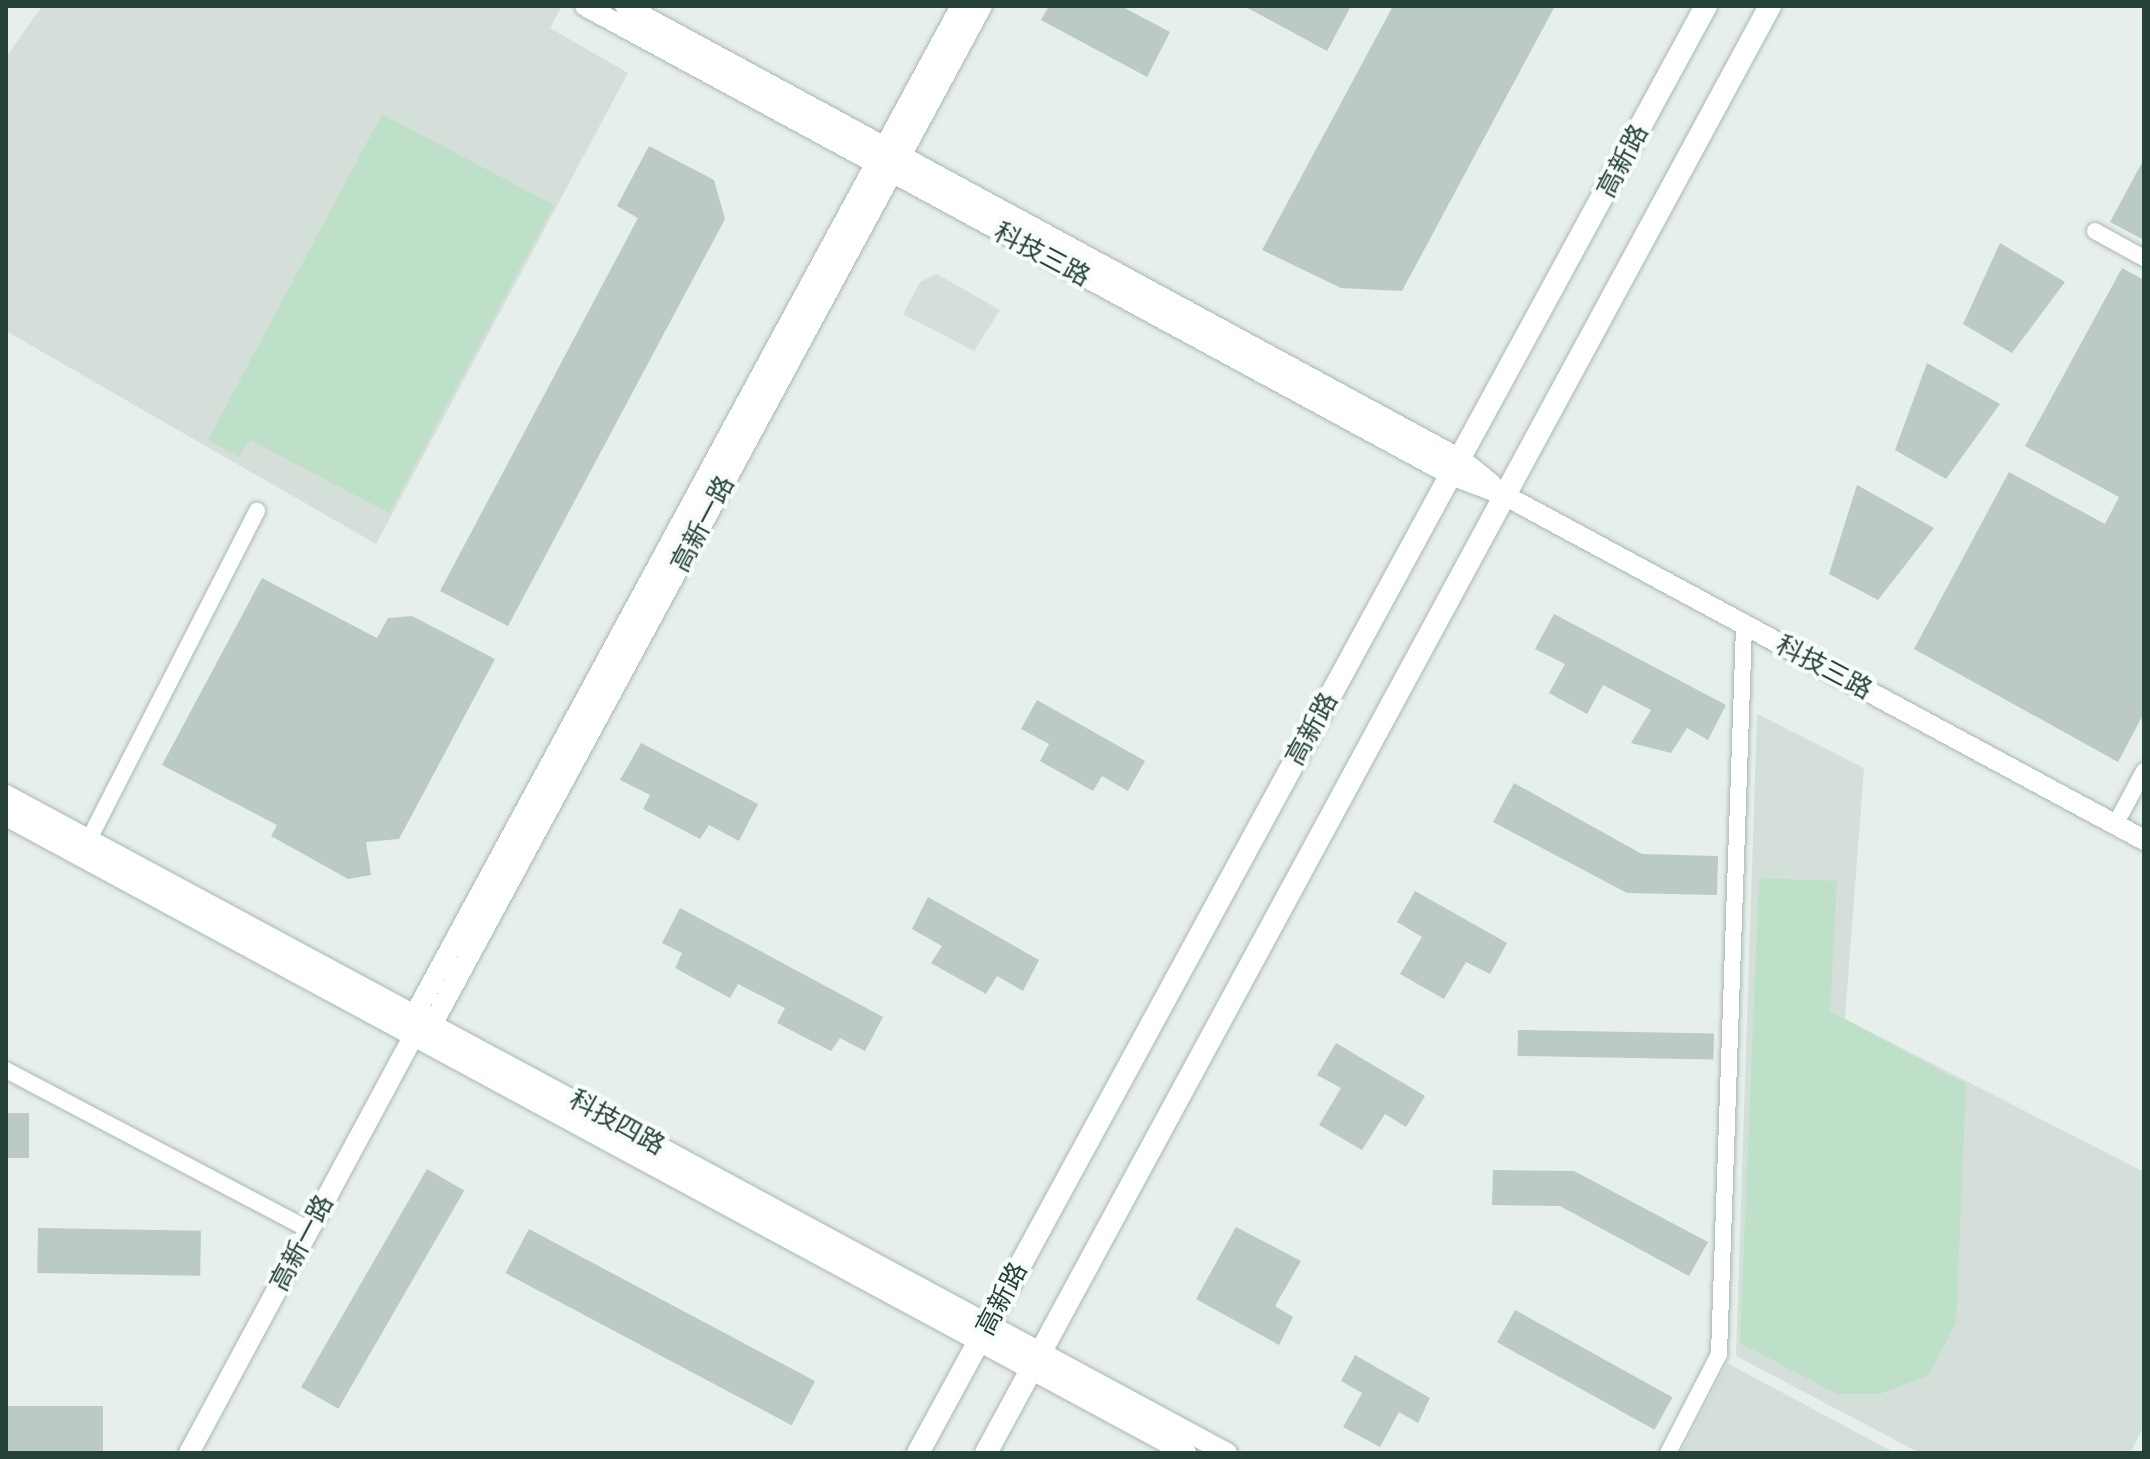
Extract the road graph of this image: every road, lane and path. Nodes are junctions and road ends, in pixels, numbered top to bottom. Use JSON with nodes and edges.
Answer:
{"nodes":[{"id":1,"x":585,"y":6,"type":"edge"},
{"id":2,"x":625,"y":6,"type":"edge"},
{"id":3,"x":961,"y":6,"type":"edge"},
{"id":4,"x":982,"y":6,"type":"edge"},
{"id":5,"x":1706,"y":6,"type":"edge"},
{"id":6,"x":1770,"y":6,"type":"edge"},
{"id":7,"x":889,"y":160,"type":"junction"},
{"id":8,"x":2095,"y":231,"type":"dead end"},
{"id":9,"x":2144,"y":258,"type":"edge"},
{"id":10,"x":1457,"y":467,"type":"junction"},
{"id":11,"x":1504,"y":495,"type":"junction"},
{"id":12,"x":257,"y":511,"type":"dead end"},
{"id":13,"x":1744,"y":626,"type":"junction"},
{"id":14,"x":2144,"y":771,"type":"edge"},
{"id":15,"x":6,"y":795,"type":"edge"},
{"id":16,"x":6,"y":816,"type":"edge"},
{"id":17,"x":2115,"y":825,"type":"junction"},
{"id":18,"x":2144,"y":840,"type":"edge"},
{"id":19,"x":86,"y":846,"type":"junction"},
{"id":20,"x":421,"y":1023,"type":"junction"},
{"id":21,"x":6,"y":1070,"type":"edge"},
{"id":22,"x":310,"y":1230,"type":"junction"},
{"id":23,"x":983,"y":1334,"type":"junction"},
{"id":24,"x":1035,"y":1362,"type":"junction"},
{"id":25,"x":189,"y":1453,"type":"edge"},
{"id":26,"x":918,"y":1453,"type":"edge"},
{"id":27,"x":986,"y":1453,"type":"edge"},
{"id":28,"x":1186,"y":1453,"type":"edge"},
{"id":29,"x":1227,"y":1453,"type":"edge"},
{"id":30,"x":1668,"y":1453,"type":"edge"}],
"edges":[{"from":1,"to":7,"type":"street","name":"科技三路"},
{"from":2,"to":7,"type":"street","name":"科技三路"},
{"from":3,"to":7,"type":"street","name":"高新一路"},
{"from":4,"to":7,"type":"street","name":"高新一路"},
{"from":5,"to":10,"type":"main road","name":"高新路"},
{"from":6,"to":11,"type":"main road","name":"高新路"},
{"from":7,"to":10,"type":"street","name":"科技三路"},
{"from":7,"to":20,"type":"street","name":"高新一路"},
{"from":8,"to":9,"type":"street"},
{"from":10,"to":11,"type":"street","name":"科技三路"},
{"from":10,"to":23,"type":"main road","name":"高新路"},
{"from":11,"to":13,"type":"street","name":"科技三路"},
{"from":11,"to":24,"type":"main road","name":"高新路"},
{"from":12,"to":19,"type":"street"},
{"from":13,"to":17,"type":"street","name":"科技三路"},
{"from":13,"to":30,"type":"street"},
{"from":14,"to":17,"type":"street"},
{"from":15,"to":19,"type":"street","name":"科技四路"},
{"from":16,"to":19,"type":"street","name":"科技四路"},
{"from":17,"to":18,"type":"street","name":"科技三路"},
{"from":19,"to":20,"type":"street","name":"科技四路"},
{"from":20,"to":22,"type":"street","name":"高新一路"},
{"from":20,"to":23,"type":"street","name":"科技四路"},
{"from":21,"to":22,"type":"street"},
{"from":22,"to":25,"type":"street","name":"高新一路"},
{"from":23,"to":24,"type":"street","name":"科技四路"},
{"from":23,"to":26,"type":"main road","name":"高新路"},
{"from":24,"to":27,"type":"main road","name":"高新路"},
{"from":24,"to":28,"type":"street","name":"科技四路"},
{"from":24,"to":29,"type":"street","name":"科技四路"}]}
